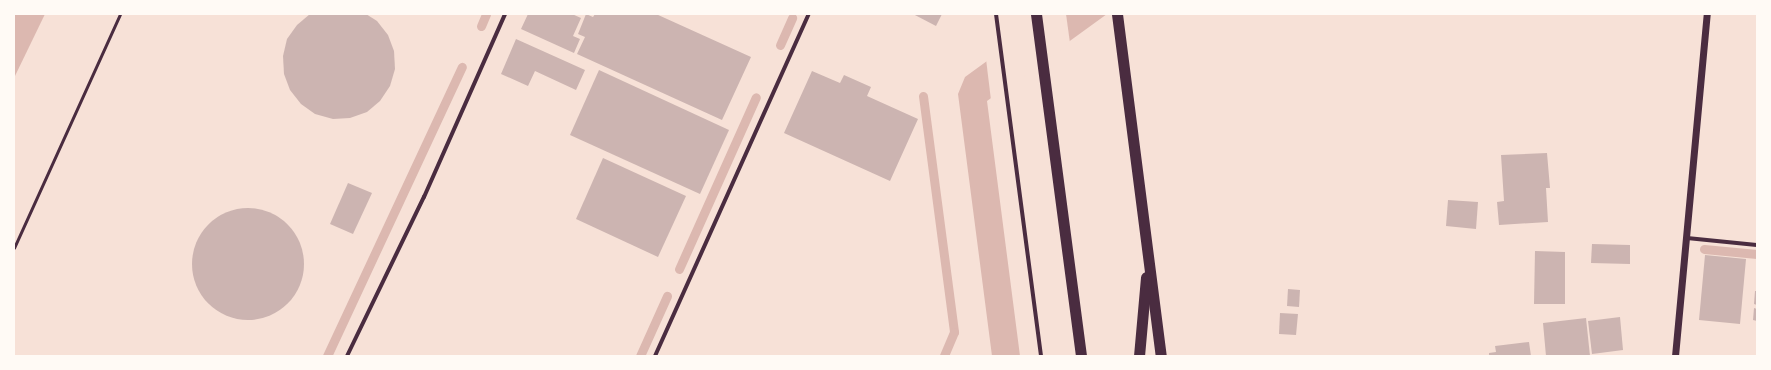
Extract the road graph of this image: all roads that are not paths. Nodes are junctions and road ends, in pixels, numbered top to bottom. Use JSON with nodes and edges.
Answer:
{"nodes":[{"id":1,"x":505,"y":14,"type":"edge"},
{"id":2,"x":809,"y":14,"type":"edge"},
{"id":3,"x":996,"y":14,"type":"edge"},
{"id":4,"x":1117,"y":14,"type":"edge"},
{"id":5,"x":1707,"y":14,"type":"edge"},
{"id":6,"x":1037,"y":17,"type":"edge"},
{"id":7,"x":1687,"y":238,"type":"junction"},
{"id":8,"x":1757,"y":245,"type":"edge"},
{"id":9,"x":1148,"y":256,"type":"junction"},
{"id":10,"x":347,"y":356,"type":"edge"},
{"id":11,"x":655,"y":356,"type":"edge"},
{"id":12,"x":1041,"y":356,"type":"edge"},
{"id":13,"x":1081,"y":356,"type":"edge"},
{"id":14,"x":1139,"y":356,"type":"edge"},
{"id":15,"x":1161,"y":356,"type":"edge"},
{"id":16,"x":1675,"y":356,"type":"edge"}],
"edges":[{"from":1,"to":10,"type":"street"},
{"from":2,"to":11,"type":"street"},
{"from":3,"to":12,"type":"street"},
{"from":4,"to":9,"type":"highway"},
{"from":5,"to":7,"type":"street"},
{"from":6,"to":13,"type":"highway"},
{"from":7,"to":8,"type":"street"},
{"from":7,"to":16,"type":"street"},
{"from":9,"to":14,"type":"highway"},
{"from":9,"to":15,"type":"highway"}]}
